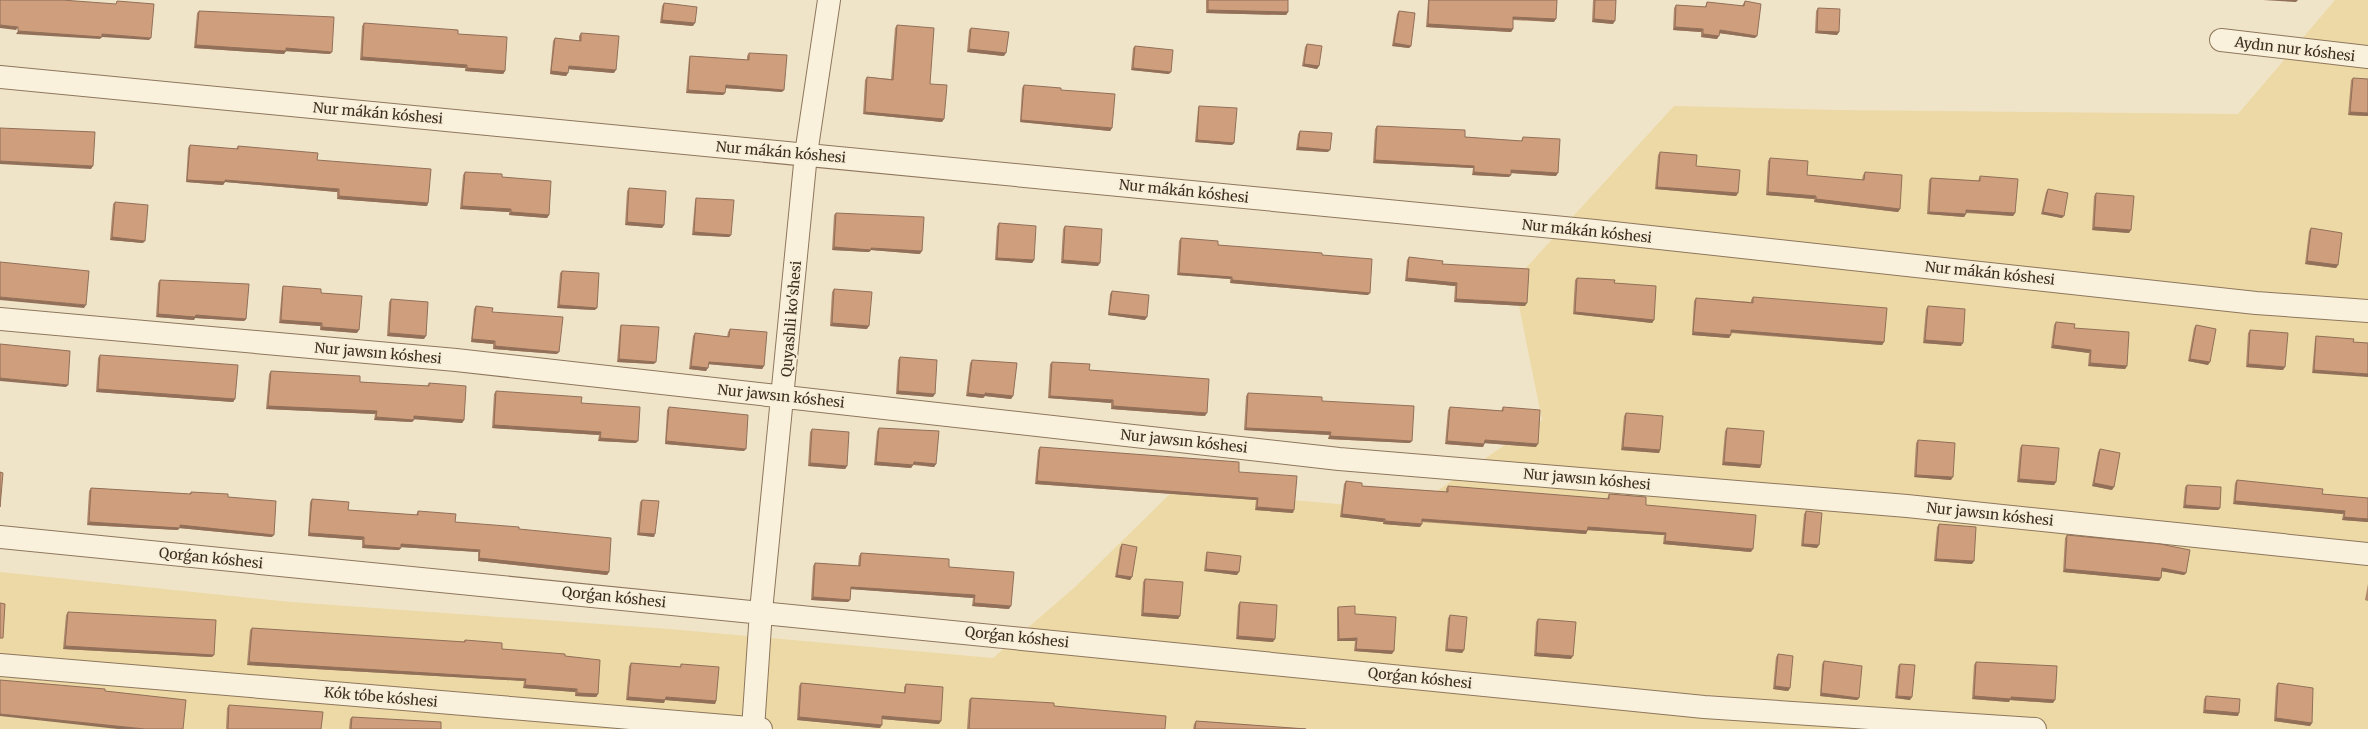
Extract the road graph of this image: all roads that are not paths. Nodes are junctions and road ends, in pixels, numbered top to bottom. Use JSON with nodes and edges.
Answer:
{"nodes":[{"id":1,"x":829,"y":0,"type":"edge"},
{"id":2,"x":2221,"y":40,"type":"dead end"},
{"id":3,"x":2368,"y":57,"type":"edge"},
{"id":4,"x":0,"y":77,"type":"edge"},
{"id":5,"x":806,"y":154,"type":"junction"},
{"id":6,"x":2368,"y":311,"type":"edge"},
{"id":7,"x":0,"y":319,"type":"edge"},
{"id":8,"x":784,"y":396,"type":"junction"},
{"id":9,"x":0,"y":537,"type":"edge"},
{"id":10,"x":2368,"y":554,"type":"edge"},
{"id":11,"x":761,"y":611,"type":"junction"},
{"id":12,"x":0,"y":665,"type":"edge"},
{"id":13,"x":756,"y":729,"type":"edge"},
{"id":14,"x":2035,"y":729,"type":"edge"}],
"edges":[{"from":1,"to":5,"type":"street","name":"Quyashli ko'shesi"},
{"from":2,"to":3,"type":"street","name":"Aydın nur kóshesi"},
{"from":4,"to":5,"type":"street","name":"Nur mákán kóshesi"},
{"from":5,"to":6,"type":"street","name":"Nur mákán kóshesi"},
{"from":5,"to":8,"type":"street","name":"Quyashli ko'shesi"},
{"from":7,"to":8,"type":"street","name":"Nur jawsın kóshesi"},
{"from":8,"to":10,"type":"street","name":"Nur jawsın kóshesi"},
{"from":8,"to":11,"type":"street","name":"Quyashli ko'shesi"},
{"from":9,"to":11,"type":"street","name":"Qorǵan kóshesi"},
{"from":11,"to":13,"type":"street","name":"Quyashli ko'shesi"},
{"from":11,"to":14,"type":"street","name":"Qorǵan kóshesi"},
{"from":12,"to":13,"type":"street","name":"Kók tóbe kóshesi"}]}
